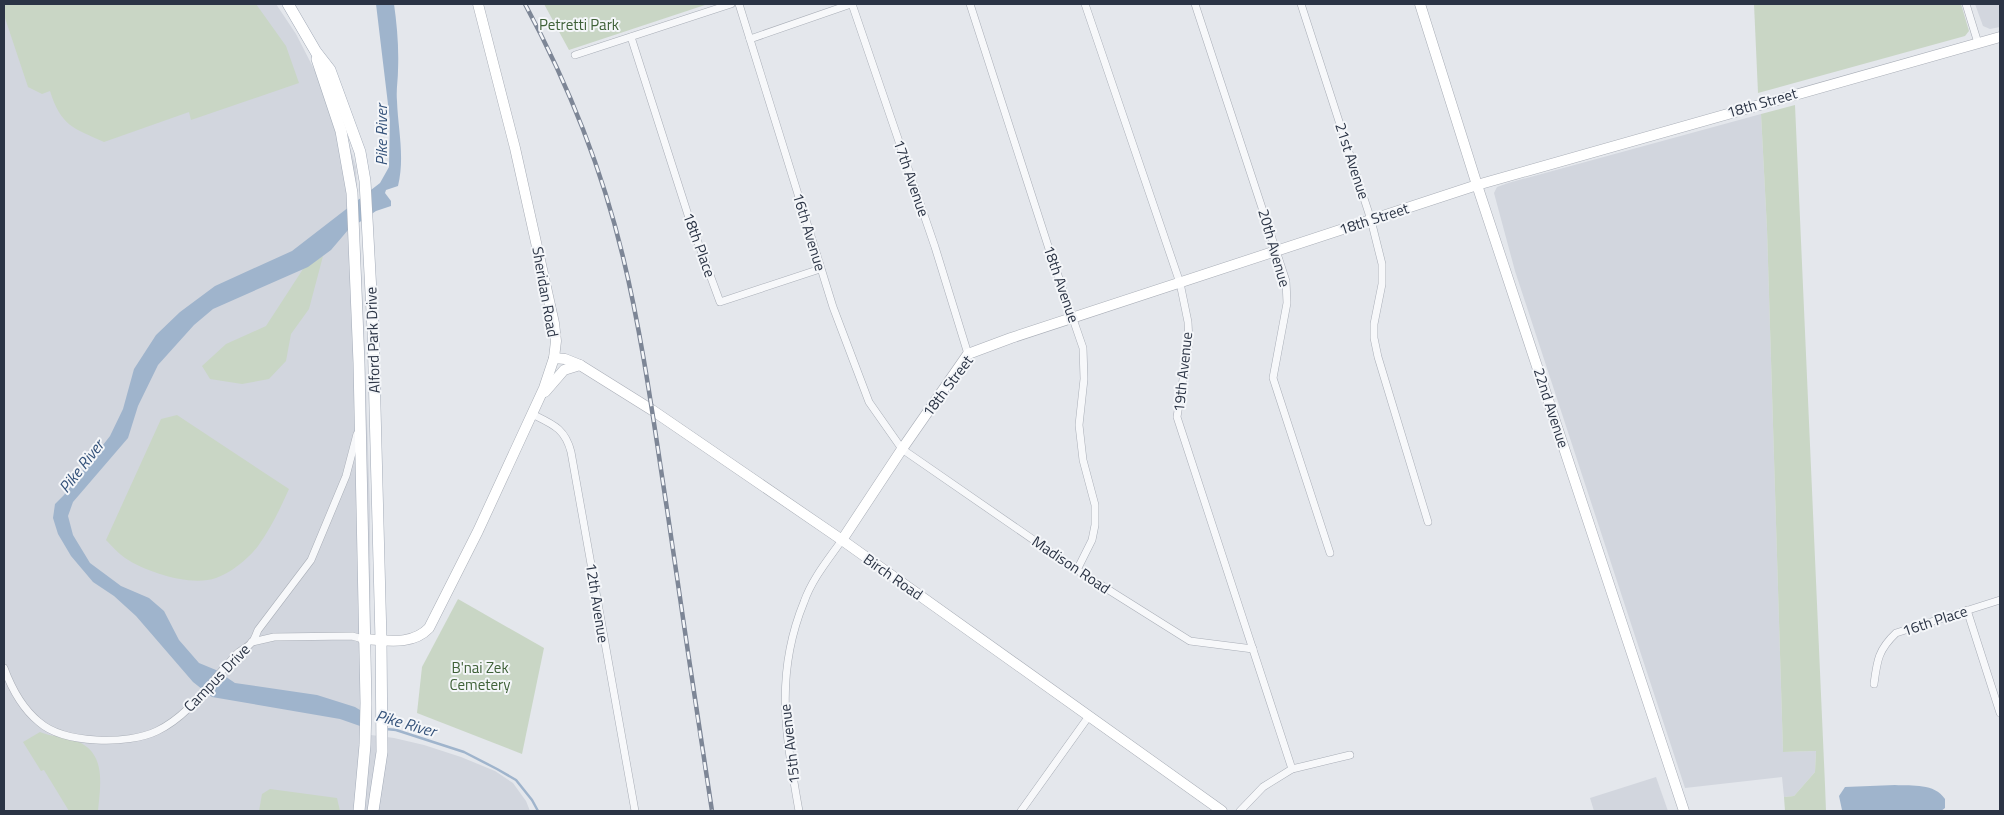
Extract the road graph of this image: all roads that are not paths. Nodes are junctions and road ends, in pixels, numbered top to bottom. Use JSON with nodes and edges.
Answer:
{"nodes":[{"id":1,"x":288,"y":4,"type":"edge"},
{"id":2,"x":478,"y":4,"type":"edge"},
{"id":3,"x":731,"y":4,"type":"edge"},
{"id":4,"x":739,"y":4,"type":"edge"},
{"id":5,"x":851,"y":4,"type":"edge"},
{"id":6,"x":970,"y":4,"type":"edge"},
{"id":7,"x":1085,"y":4,"type":"edge"},
{"id":8,"x":1194,"y":4,"type":"edge"},
{"id":9,"x":1301,"y":4,"type":"edge"},
{"id":10,"x":1420,"y":4,"type":"edge"},
{"id":11,"x":1966,"y":4,"type":"edge"},
{"id":12,"x":2000,"y":36,"type":"edge"},
{"id":13,"x":631,"y":37,"type":"junction"},
{"id":14,"x":750,"y":39,"type":"junction"},
{"id":15,"x":1978,"y":42,"type":"junction"},
{"id":16,"x":316,"y":52,"type":"junction"},
{"id":17,"x":575,"y":55,"type":"dead end"},
{"id":18,"x":1477,"y":185,"type":"junction"},
{"id":19,"x":1371,"y":220,"type":"junction"},
{"id":20,"x":1277,"y":251,"type":"junction"},
{"id":21,"x":820,"y":269,"type":"junction"},
{"id":22,"x":1180,"y":283,"type":"junction"},
{"id":23,"x":1072,"y":318,"type":"junction"},
{"id":24,"x":968,"y":354,"type":"junction"},
{"id":25,"x":554,"y":358,"type":"junction"},
{"id":26,"x":580,"y":365,"type":"junction"},
{"id":27,"x":540,"y":396,"type":"junction"},
{"id":28,"x":532,"y":414,"type":"junction"},
{"id":29,"x":360,"y":421,"type":"junction"},
{"id":30,"x":902,"y":449,"type":"junction"},
{"id":31,"x":1428,"y":522,"type":"dead end"},
{"id":32,"x":842,"y":540,"type":"junction"},
{"id":33,"x":1330,"y":553,"type":"dead end"},
{"id":34,"x":1077,"y":570,"type":"junction"},
{"id":35,"x":2000,"y":600,"type":"edge"},
{"id":36,"x":1967,"y":610,"type":"junction"},
{"id":37,"x":363,"y":639,"type":"junction"},
{"id":38,"x":381,"y":640,"type":"junction"},
{"id":39,"x":252,"y":642,"type":"junction"},
{"id":40,"x":1253,"y":649,"type":"junction"},
{"id":41,"x":4,"y":668,"type":"edge"},
{"id":42,"x":1874,"y":684,"type":"dead end"},
{"id":43,"x":2000,"y":714,"type":"edge"},
{"id":44,"x":1089,"y":716,"type":"junction"},
{"id":45,"x":1350,"y":755,"type":"dead end"},
{"id":46,"x":1292,"y":769,"type":"junction"},
{"id":47,"x":358,"y":811,"type":"edge"},
{"id":48,"x":373,"y":811,"type":"edge"},
{"id":49,"x":635,"y":811,"type":"edge"},
{"id":50,"x":799,"y":811,"type":"edge"},
{"id":51,"x":1021,"y":811,"type":"edge"},
{"id":52,"x":1222,"y":811,"type":"edge"},
{"id":53,"x":1240,"y":811,"type":"edge"},
{"id":54,"x":1684,"y":811,"type":"edge"}],
"edges":[{"from":1,"to":16,"type":"main road","name":"Alford Park Drive"},
{"from":2,"to":25,"type":"street","name":"Sheridan Road"},
{"from":3,"to":13,"type":"street"},
{"from":4,"to":14,"type":"street","name":"16th Avenue"},
{"from":5,"to":14,"type":"street"},
{"from":5,"to":24,"type":"street","name":"17th Avenue"},
{"from":6,"to":23,"type":"street","name":"18th Avenue"},
{"from":7,"to":22,"type":"street","name":"19th Avenue"},
{"from":8,"to":20,"type":"street","name":"20th Avenue"},
{"from":9,"to":19,"type":"street","name":"21st Avenue"},
{"from":10,"to":18,"type":"street","name":"22nd Avenue"},
{"from":11,"to":15,"type":"street"},
{"from":12,"to":15,"type":"street","name":"18th Street"},
{"from":13,"to":17,"type":"street"},
{"from":13,"to":21,"type":"street","name":"18th Place"},
{"from":14,"to":21,"type":"street","name":"16th Avenue"},
{"from":15,"to":18,"type":"street","name":"18th Street"},
{"from":16,"to":29,"type":"main road","name":"Alford Park Drive"},
{"from":16,"to":38,"type":"main road","name":"Alford Park Drive"},
{"from":18,"to":19,"type":"street","name":"18th Street"},
{"from":18,"to":54,"type":"street","name":"22nd Avenue"},
{"from":19,"to":20,"type":"street","name":"18th Street"},
{"from":19,"to":31,"type":"street","name":"21st Avenue"},
{"from":20,"to":22,"type":"street","name":"18th Street"},
{"from":20,"to":33,"type":"street","name":"20th Avenue"},
{"from":21,"to":30,"type":"street","name":"16th Avenue"},
{"from":22,"to":23,"type":"street","name":"18th Street"},
{"from":22,"to":40,"type":"street","name":"19th Avenue"},
{"from":23,"to":24,"type":"street","name":"18th Street"},
{"from":23,"to":34,"type":"street","name":"18th Avenue"},
{"from":24,"to":30,"type":"street","name":"18th Street"},
{"from":25,"to":26,"type":"street","name":"Birch Road"},
{"from":25,"to":27,"type":"street","name":"Sheridan Road"},
{"from":26,"to":27,"type":"street"},
{"from":26,"to":32,"type":"street","name":"Birch Road"},
{"from":27,"to":28,"type":"street","name":"Sheridan Road"},
{"from":28,"to":38,"type":"street","name":"Sheridan Road"},
{"from":28,"to":49,"type":"street","name":"12th Avenue"},
{"from":29,"to":37,"type":"main road","name":"Alford Park Drive"},
{"from":29,"to":39,"type":"street","name":"Campus Drive"},
{"from":30,"to":32,"type":"street","name":"18th Street"},
{"from":30,"to":34,"type":"street","name":"Madison Road"},
{"from":32,"to":44,"type":"street","name":"Birch Road"},
{"from":32,"to":50,"type":"street","name":"15th Avenue"},
{"from":34,"to":40,"type":"street","name":"Madison Road"},
{"from":35,"to":36,"type":"street","name":"16th Place"},
{"from":36,"to":42,"type":"street","name":"16th Place"},
{"from":36,"to":43,"type":"street"},
{"from":37,"to":38,"type":"street","name":"Sheridan Road"},
{"from":37,"to":39,"type":"street"},
{"from":37,"to":47,"type":"main road"},
{"from":38,"to":48,"type":"main road"},
{"from":39,"to":41,"type":"street","name":"Campus Drive"},
{"from":40,"to":46,"type":"street","name":"19th Avenue"},
{"from":44,"to":51,"type":"street"},
{"from":44,"to":52,"type":"street","name":"Birch Road"},
{"from":45,"to":46,"type":"street"},
{"from":46,"to":53,"type":"street"}]}
